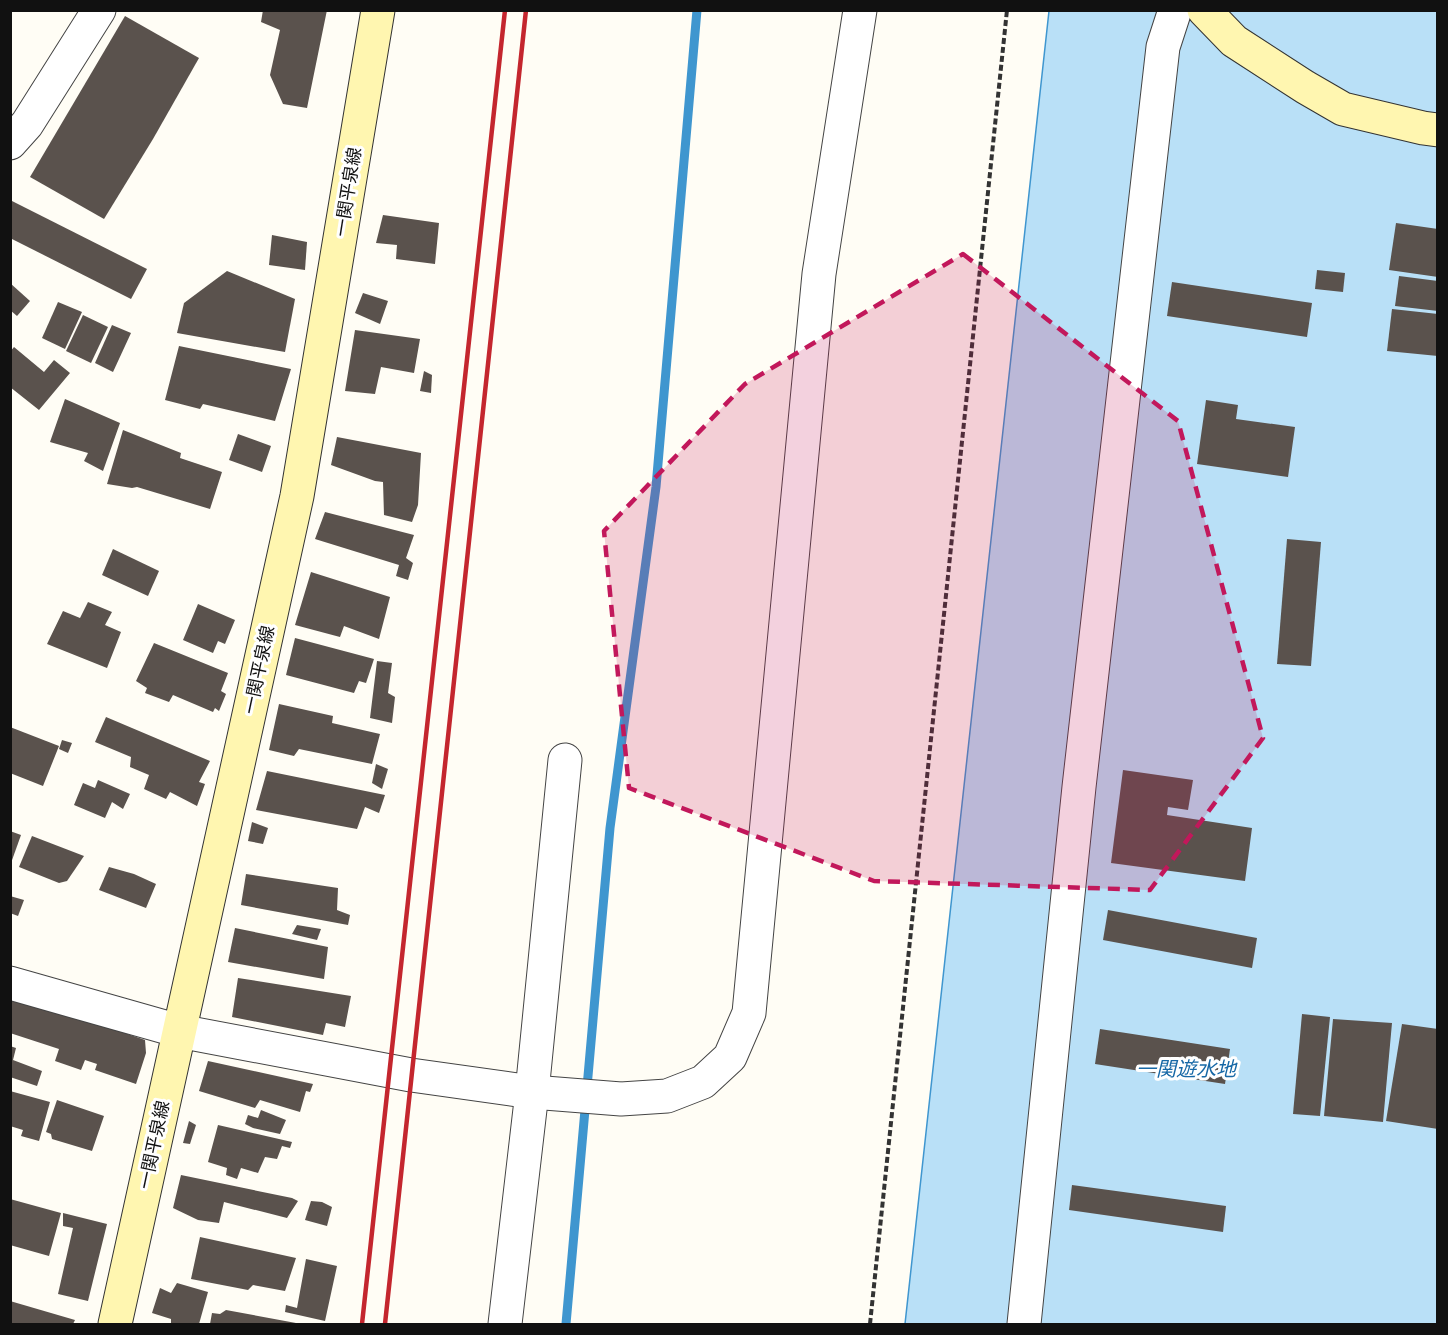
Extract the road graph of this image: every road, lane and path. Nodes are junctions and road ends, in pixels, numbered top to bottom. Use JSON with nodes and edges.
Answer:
{"nodes":[{"id":1,"x":99,"y":10,"type":"edge"},
{"id":2,"x":378,"y":10,"type":"edge"},
{"id":3,"x":861,"y":10,"type":"edge"},
{"id":4,"x":1007,"y":10,"type":"edge"},
{"id":5,"x":1175,"y":10,"type":"edge"},
{"id":6,"x":1204,"y":10,"type":"edge"},
{"id":7,"x":1437,"y":130,"type":"edge"},
{"id":8,"x":10,"y":143,"type":"edge"},
{"id":9,"x":565,"y":760,"type":"dead end"},
{"id":10,"x":10,"y":983,"type":"edge"},
{"id":11,"x":179,"y":1031,"type":"junction"},
{"id":12,"x":548,"y":1093,"type":"junction"},
{"id":13,"x":115,"y":1324,"type":"edge"},
{"id":14,"x":506,"y":1324,"type":"edge"},
{"id":15,"x":870,"y":1324,"type":"edge"},
{"id":16,"x":1024,"y":1324,"type":"edge"}],
"edges":[{"from":1,"to":8,"type":"street"},
{"from":2,"to":11,"type":"main road","name":"一関平泉線"},
{"from":3,"to":12,"type":"street"},
{"from":4,"to":15,"type":"path"},
{"from":5,"to":16,"type":"street"},
{"from":6,"to":7,"type":"main road"},
{"from":9,"to":12,"type":"street"},
{"from":10,"to":11,"type":"street"},
{"from":11,"to":12,"type":"street"},
{"from":11,"to":13,"type":"main road","name":"一関平泉線"},
{"from":12,"to":14,"type":"street"}]}
